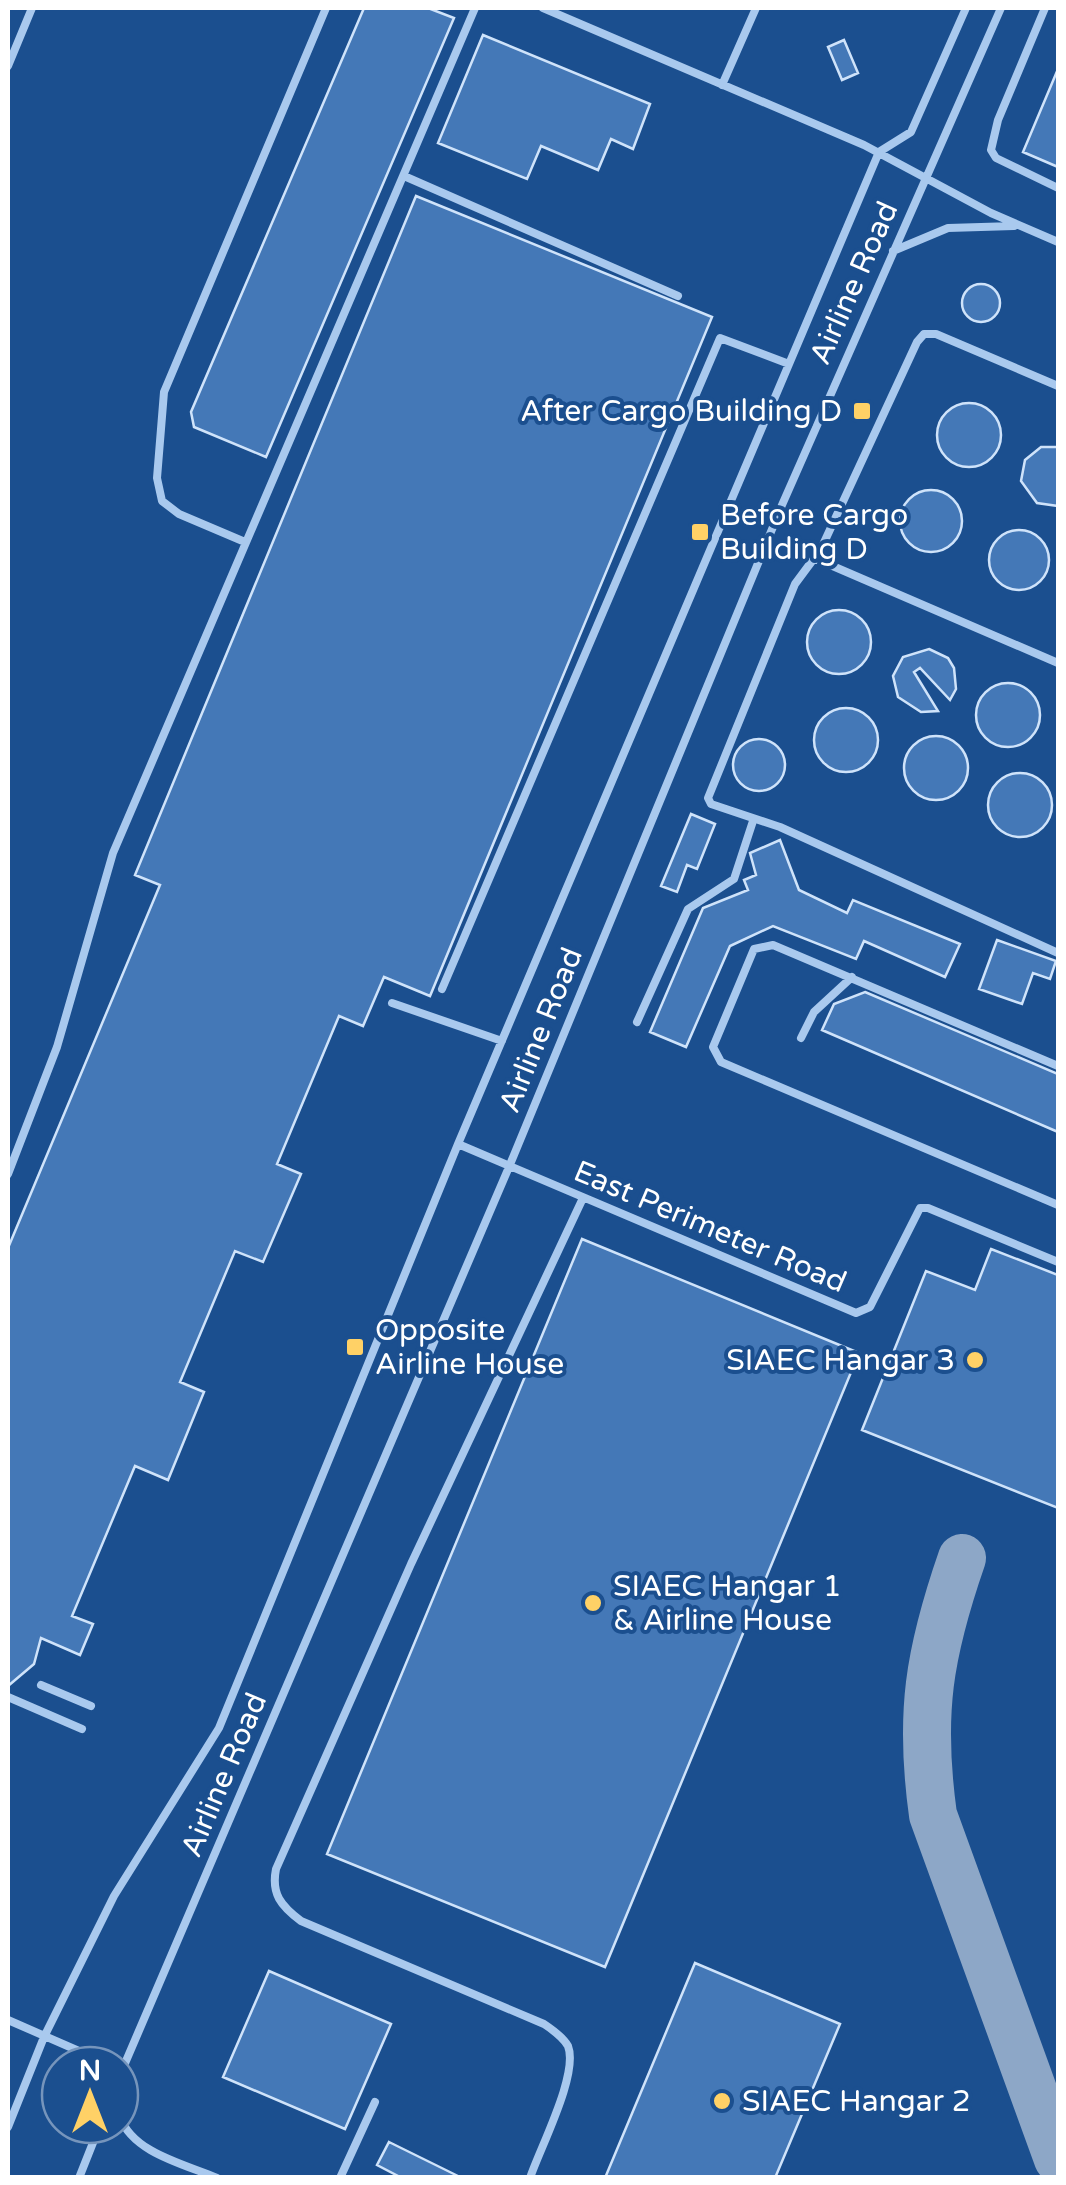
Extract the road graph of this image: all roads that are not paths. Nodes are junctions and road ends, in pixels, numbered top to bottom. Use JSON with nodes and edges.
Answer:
{"nodes":[{"id":1,"x":32,"y":8,"type":"edge"},
{"id":2,"x":326,"y":8,"type":"edge"},
{"id":3,"x":475,"y":8,"type":"edge"},
{"id":4,"x":543,"y":8,"type":"edge"},
{"id":5,"x":756,"y":8,"type":"edge"},
{"id":6,"x":966,"y":8,"type":"edge"},
{"id":7,"x":1001,"y":8,"type":"edge"},
{"id":8,"x":1045,"y":8,"type":"edge"},
{"id":9,"x":8,"y":66,"type":"edge"},
{"id":10,"x":722,"y":85,"type":"junction"},
{"id":11,"x":878,"y":152,"type":"junction"},
{"id":12,"x":404,"y":176,"type":"junction"},
{"id":13,"x":926,"y":179,"type":"junction"},
{"id":14,"x":1058,"y":188,"type":"edge"},
{"id":15,"x":1024,"y":227,"type":"junction"},
{"id":16,"x":1058,"y":242,"type":"edge"},
{"id":17,"x":891,"y":252,"type":"junction"},
{"id":18,"x":678,"y":296,"type":"dead end"},
{"id":19,"x":789,"y":364,"type":"junction"},
{"id":20,"x":1058,"y":386,"type":"edge"},
{"id":21,"x":245,"y":542,"type":"junction"},
{"id":22,"x":814,"y":558,"type":"junction"},
{"id":23,"x":1058,"y":663,"type":"edge"},
{"id":24,"x":753,"y":821,"type":"junction"},
{"id":25,"x":1058,"y":954,"type":"edge"},
{"id":26,"x":852,"y":977,"type":"junction"},
{"id":27,"x":442,"y":989,"type":"dead end"},
{"id":28,"x":392,"y":1003,"type":"dead end"},
{"id":29,"x":638,"y":1022,"type":"dead end"},
{"id":30,"x":801,"y":1038,"type":"dead end"},
{"id":31,"x":502,"y":1042,"type":"junction"},
{"id":32,"x":1058,"y":1066,"type":"edge"},
{"id":33,"x":458,"y":1144,"type":"junction"},
{"id":34,"x":509,"y":1167,"type":"junction"},
{"id":35,"x":8,"y":1174,"type":"edge"},
{"id":36,"x":583,"y":1198,"type":"junction"},
{"id":37,"x":1058,"y":1204,"type":"edge"},
{"id":38,"x":1058,"y":1262,"type":"edge"},
{"id":39,"x":41,"y":1685,"type":"dead end"},
{"id":40,"x":8,"y":1696,"type":"edge"},
{"id":41,"x":91,"y":1706,"type":"dead end"},
{"id":42,"x":82,"y":1729,"type":"dead end"},
{"id":43,"x":8,"y":2020,"type":"edge"},
{"id":44,"x":44,"y":2037,"type":"junction"},
{"id":45,"x":63,"y":2045,"type":"edge"},
{"id":46,"x":132,"y":2045,"type":"edge"},
{"id":47,"x":375,"y":2102,"type":"dead end"},
{"id":48,"x":8,"y":2127,"type":"edge"},
{"id":49,"x":140,"y":2144,"type":"edge"},
{"id":50,"x":92,"y":2145,"type":"edge"},
{"id":51,"x":78,"y":2178,"type":"edge"},
{"id":52,"x":216,"y":2178,"type":"edge"},
{"id":53,"x":340,"y":2178,"type":"edge"},
{"id":54,"x":530,"y":2178,"type":"edge"}],
"edges":[{"from":1,"to":9,"type":"lane"},
{"from":2,"to":21,"type":"lane"},
{"from":3,"to":12,"type":"lane"},
{"from":4,"to":10,"type":"lane"},
{"from":5,"to":10,"type":"lane"},
{"from":6,"to":11,"type":"lane","name":"Airline Road"},
{"from":7,"to":13,"type":"lane","name":"Airline Road"},
{"from":8,"to":14,"type":"lane"},
{"from":10,"to":11,"type":"lane"},
{"from":11,"to":13,"type":"lane"},
{"from":11,"to":19,"type":"lane","name":"Airline Road"},
{"from":12,"to":18,"type":"lane"},
{"from":12,"to":21,"type":"lane"},
{"from":13,"to":15,"type":"lane"},
{"from":13,"to":17,"type":"lane","name":"Airline Road"},
{"from":15,"to":16,"type":"lane"},
{"from":15,"to":17,"type":"lane"},
{"from":17,"to":34,"type":"lane","name":"Airline Road"},
{"from":19,"to":27,"type":"lane"},
{"from":19,"to":31,"type":"lane","name":"Airline Road"},
{"from":20,"to":22,"type":"lane"},
{"from":21,"to":35,"type":"lane"},
{"from":22,"to":23,"type":"lane"},
{"from":22,"to":24,"type":"lane"},
{"from":24,"to":25,"type":"lane"},
{"from":24,"to":29,"type":"lane"},
{"from":26,"to":30,"type":"lane"},
{"from":26,"to":32,"type":"lane"},
{"from":26,"to":37,"type":"lane"},
{"from":28,"to":31,"type":"lane"},
{"from":31,"to":33,"type":"lane","name":"Airline Road"},
{"from":33,"to":34,"type":"lane","name":"East Perimeter Road"},
{"from":33,"to":44,"type":"lane","name":"Airline Road"},
{"from":34,"to":36,"type":"lane","name":"East Perimeter Road"},
{"from":34,"to":46,"type":"lane","name":"Airline Road"},
{"from":36,"to":38,"type":"lane","name":"East Perimeter Road"},
{"from":36,"to":54,"type":"lane"},
{"from":39,"to":41,"type":"lane"},
{"from":40,"to":42,"type":"lane"},
{"from":43,"to":44,"type":"lane"},
{"from":44,"to":45,"type":"lane"},
{"from":44,"to":48,"type":"lane","name":"Airline Road"},
{"from":47,"to":53,"type":"lane"},
{"from":49,"to":52,"type":"lane"},
{"from":50,"to":51,"type":"lane"}]}
